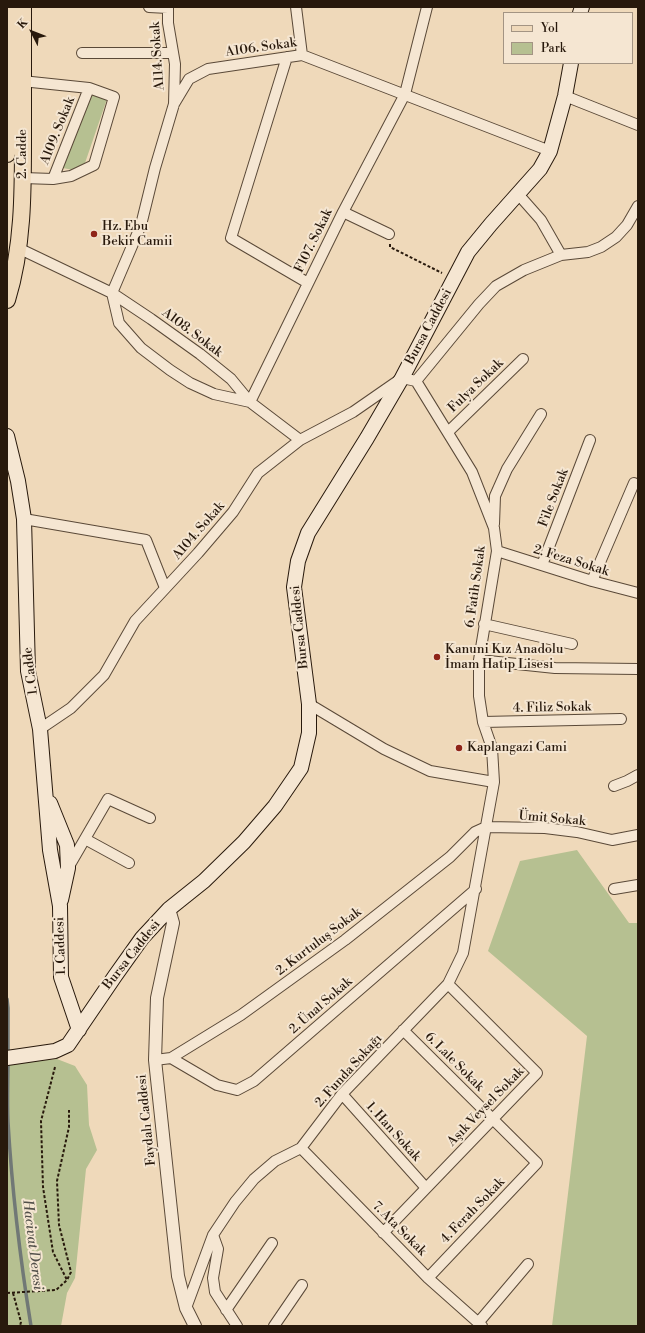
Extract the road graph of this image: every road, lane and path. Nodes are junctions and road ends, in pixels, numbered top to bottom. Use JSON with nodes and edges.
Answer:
{"nodes":[{"id":1,"x":8,"y":7,"type":"edge"},
{"id":2,"x":23,"y":7,"type":"edge"},
{"id":3,"x":149,"y":7,"type":"edge"},
{"id":4,"x":168,"y":7,"type":"edge"},
{"id":5,"x":296,"y":7,"type":"edge"},
{"id":6,"x":427,"y":7,"type":"edge"},
{"id":7,"x":82,"y":53,"type":"dead end"},
{"id":8,"x":173,"y":53,"type":"junction"},
{"id":9,"x":302,"y":55,"type":"junction"},
{"id":10,"x":287,"y":57,"type":"junction"},
{"id":11,"x":571,"y":64,"type":"edge"},
{"id":12,"x":12,"y":79,"type":"edge"},
{"id":13,"x":89,"y":88,"type":"junction"},
{"id":14,"x":404,"y":94,"type":"junction"},
{"id":15,"x":565,"y":96,"type":"junction"},
{"id":16,"x":174,"y":104,"type":"junction"},
{"id":17,"x":638,"y":124,"type":"edge"},
{"id":18,"x":550,"y":151,"type":"junction"},
{"id":19,"x":7,"y":154,"type":"edge"},
{"id":20,"x":23,"y":178,"type":"junction"},
{"id":21,"x":53,"y":179,"type":"junction"},
{"id":22,"x":518,"y":194,"type":"junction"},
{"id":23,"x":638,"y":206,"type":"edge"},
{"id":24,"x":343,"y":212,"type":"junction"},
{"id":25,"x":389,"y":234,"type":"dead end"},
{"id":26,"x":390,"y":247,"type":"dead end"},
{"id":27,"x":18,"y":248,"type":"junction"},
{"id":28,"x":561,"y":255,"type":"junction"},
{"id":29,"x":454,"y":279,"type":"junction"},
{"id":30,"x":308,"y":284,"type":"junction"},
{"id":31,"x":112,"y":294,"type":"junction"},
{"id":32,"x":7,"y":300,"type":"edge"},
{"id":33,"x":523,"y":359,"type":"dead end"},
{"id":34,"x":402,"y":378,"type":"junction"},
{"id":35,"x":416,"y":381,"type":"junction"},
{"id":36,"x":250,"y":402,"type":"junction"},
{"id":37,"x":542,"y":414,"type":"dead end"},
{"id":38,"x":448,"y":432,"type":"junction"},
{"id":39,"x":7,"y":436,"type":"edge"},
{"id":40,"x":300,"y":440,"type":"junction"},
{"id":41,"x":590,"y":440,"type":"dead end"},
{"id":42,"x":634,"y":483,"type":"dead end"},
{"id":43,"x":24,"y":519,"type":"junction"},
{"id":44,"x":494,"y":528,"type":"junction"},
{"id":45,"x":496,"y":551,"type":"junction"},
{"id":46,"x":542,"y":565,"type":"junction"},
{"id":47,"x":592,"y":582,"type":"junction"},
{"id":48,"x":165,"y":588,"type":"junction"},
{"id":49,"x":638,"y":593,"type":"edge"},
{"id":50,"x":484,"y":624,"type":"junction"},
{"id":51,"x":572,"y":644,"type":"dead end"},
{"id":52,"x":479,"y":660,"type":"junction"},
{"id":53,"x":638,"y":669,"type":"edge"},
{"id":54,"x":309,"y":704,"type":"junction"},
{"id":55,"x":621,"y":719,"type":"dead end"},
{"id":56,"x":483,"y":722,"type":"junction"},
{"id":57,"x":40,"y":729,"type":"junction"},
{"id":58,"x":638,"y":775,"type":"edge"},
{"id":59,"x":494,"y":782,"type":"junction"},
{"id":60,"x":614,"y":786,"type":"dead end"},
{"id":61,"x":45,"y":793,"type":"junction"},
{"id":62,"x":150,"y":818,"type":"dead end"},
{"id":63,"x":486,"y":827,"type":"junction"},
{"id":64,"x":638,"y":835,"type":"edge"},
{"id":65,"x":85,"y":840,"type":"junction"},
{"id":66,"x":129,"y":863,"type":"dead end"},
{"id":67,"x":68,"y":868,"type":"junction"},
{"id":68,"x":638,"y":885,"type":"edge"},
{"id":69,"x":476,"y":889,"type":"junction"},
{"id":70,"x":614,"y":889,"type":"dead end"},
{"id":71,"x":60,"y":906,"type":"junction"},
{"id":72,"x":169,"y":909,"type":"junction"},
{"id":73,"x":448,"y":984,"type":"junction"},
{"id":74,"x":79,"y":1030,"type":"junction"},
{"id":75,"x":403,"y":1030,"type":"junction"},
{"id":76,"x":7,"y":1058,"type":"edge"},
{"id":77,"x":171,"y":1058,"type":"junction"},
{"id":78,"x":155,"y":1060,"type":"junction"},
{"id":79,"x":55,"y":1067,"type":"dead end"},
{"id":80,"x":342,"y":1094,"type":"junction"},
{"id":81,"x":69,"y":1110,"type":"dead end"},
{"id":82,"x":492,"y":1118,"type":"junction"},
{"id":83,"x":301,"y":1148,"type":"junction"},
{"id":84,"x":537,"y":1163,"type":"joint"},
{"id":85,"x":426,"y":1188,"type":"junction"},
{"id":86,"x":383,"y":1232,"type":"junction"},
{"id":87,"x":214,"y":1235,"type":"junction"},
{"id":88,"x":272,"y":1242,"type":"dead end"},
{"id":89,"x":528,"y":1264,"type":"dead end"},
{"id":90,"x":428,"y":1278,"type":"junction"},
{"id":91,"x":67,"y":1280,"type":"junction"},
{"id":92,"x":302,"y":1285,"type":"dead end"},
{"id":93,"x":7,"y":1293,"type":"edge"},
{"id":94,"x":13,"y":1293,"type":"junction"},
{"id":95,"x":186,"y":1308,"type":"junction"},
{"id":96,"x":226,"y":1310,"type":"junction"},
{"id":97,"x":480,"y":1324,"type":"edge"},
{"id":98,"x":20,"y":1326,"type":"edge"},
{"id":99,"x":195,"y":1326,"type":"edge"},
{"id":100,"x":237,"y":1326,"type":"edge"},
{"id":101,"x":274,"y":1326,"type":"edge"}],
"edges":[{"from":1,"to":12,"type":"main road","name":"2. Cadde"},
{"from":2,"to":12,"type":"main road","name":"2. Cadde"},
{"from":3,"to":4,"type":"street"},
{"from":4,"to":8,"type":"street","name":"A114. Sokak"},
{"from":5,"to":9,"type":"street"},
{"from":6,"to":14,"type":"street","name":"F107. Sokak"},
{"from":7,"to":8,"type":"street"},
{"from":8,"to":16,"type":"street","name":"A114. Sokak"},
{"from":9,"to":10,"type":"street","name":"A106. Sokak"},
{"from":9,"to":14,"type":"street","name":"A106. Sokak"},
{"from":10,"to":16,"type":"street","name":"A106. Sokak"},
{"from":10,"to":30,"type":"street"},
{"from":11,"to":15,"type":"main road","name":"Bursa Caddesi"},
{"from":12,"to":13,"type":"street"},
{"from":12,"to":19,"type":"main road","name":"2. Cadde"},
{"from":12,"to":20,"type":"main road","name":"2. Cadde"},
{"from":13,"to":21,"type":"street","name":"A109. Sokak"},
{"from":13,"to":21,"type":"street"},
{"from":14,"to":18,"type":"street","name":"A106. Sokak"},
{"from":14,"to":24,"type":"street","name":"F107. Sokak"},
{"from":15,"to":17,"type":"street"},
{"from":15,"to":18,"type":"main road","name":"Bursa Caddesi"},
{"from":16,"to":31,"type":"street","name":"A106. Sokak"},
{"from":18,"to":22,"type":"main road","name":"Bursa Caddesi"},
{"from":20,"to":21,"type":"street","name":"A109. Sokak"},
{"from":20,"to":27,"type":"main road","name":"2. Cadde"},
{"from":22,"to":28,"type":"street"},
{"from":22,"to":29,"type":"main road","name":"Bursa Caddesi"},
{"from":23,"to":28,"type":"street"},
{"from":24,"to":25,"type":"street"},
{"from":24,"to":30,"type":"street","name":"F107. Sokak"},
{"from":26,"to":29,"type":"path"},
{"from":27,"to":31,"type":"street","name":"A108. Sokak"},
{"from":27,"to":32,"type":"main road","name":"2. Cadde"},
{"from":28,"to":35,"type":"street"},
{"from":29,"to":34,"type":"main road","name":"Bursa Caddesi"},
{"from":30,"to":36,"type":"street","name":"F107. Sokak"},
{"from":31,"to":36,"type":"street","name":"A108. Sokak"},
{"from":31,"to":36,"type":"street","name":"A108. Sokak"},
{"from":33,"to":38,"type":"street","name":"Fulya Sokak"},
{"from":34,"to":35,"type":"street"},
{"from":34,"to":40,"type":"street","name":"A104. Sokak"},
{"from":34,"to":54,"type":"main road","name":"Bursa Caddesi"},
{"from":35,"to":38,"type":"street","name":"6. Fatih Sokak"},
{"from":36,"to":40,"type":"street","name":"A108. Sokak"},
{"from":37,"to":44,"type":"street"},
{"from":38,"to":44,"type":"street","name":"6. Fatih Sokak"},
{"from":39,"to":43,"type":"main road","name":"1. Cadde"},
{"from":40,"to":48,"type":"street","name":"A104. Sokak"},
{"from":41,"to":46,"type":"street","name":"File Sokak"},
{"from":42,"to":47,"type":"street"},
{"from":43,"to":48,"type":"street"},
{"from":43,"to":57,"type":"main road","name":"1. Cadde"},
{"from":44,"to":45,"type":"street","name":"6. Fatih Sokak"},
{"from":45,"to":46,"type":"street","name":"2. Feza Sokak"},
{"from":45,"to":50,"type":"street","name":"6. Fatih Sokak"},
{"from":46,"to":47,"type":"street","name":"2. Feza Sokak"},
{"from":47,"to":49,"type":"street","name":"2. Feza Sokak"},
{"from":48,"to":57,"type":"street","name":"A104. Sokak"},
{"from":50,"to":51,"type":"street"},
{"from":50,"to":52,"type":"street","name":"6. Fatih Sokak"},
{"from":52,"to":53,"type":"street"},
{"from":52,"to":56,"type":"street","name":"6. Fatih Sokak"},
{"from":54,"to":59,"type":"street"},
{"from":54,"to":72,"type":"main road","name":"Bursa Caddesi"},
{"from":55,"to":56,"type":"street","name":"4. Filiz Sokak"},
{"from":56,"to":59,"type":"street","name":"6. Fatih Sokak"},
{"from":57,"to":61,"type":"main road","name":"1. Cadde"},
{"from":58,"to":60,"type":"street"},
{"from":59,"to":63,"type":"street","name":"6. Fatih Sokak"},
{"from":61,"to":67,"type":"main road"},
{"from":61,"to":71,"type":"main road","name":"1. Cadde"},
{"from":62,"to":65,"type":"street"},
{"from":63,"to":64,"type":"street","name":"Ümit Sokak"},
{"from":63,"to":69,"type":"street","name":"2. Funda Sokağı"},
{"from":63,"to":77,"type":"street","name":"2. Kurtuluş Sokak"},
{"from":65,"to":66,"type":"street"},
{"from":65,"to":67,"type":"street"},
{"from":67,"to":71,"type":"main road"},
{"from":68,"to":70,"type":"street"},
{"from":69,"to":73,"type":"street","name":"2. Funda Sokağı"},
{"from":69,"to":77,"type":"street","name":"2. Ünal Sokak"},
{"from":71,"to":74,"type":"main road","name":"1. Caddesi"},
{"from":72,"to":74,"type":"main road","name":"Bursa Caddesi"},
{"from":72,"to":78,"type":"street","name":"Faydalı Caddesi"},
{"from":73,"to":75,"type":"street","name":"2. Funda Sokağı"},
{"from":73,"to":82,"type":"street","name":"Aşık Veysel Sokak"},
{"from":74,"to":76,"type":"main road","name":"Bursa Caddesi"},
{"from":75,"to":80,"type":"street","name":"2. Funda Sokağı"},
{"from":75,"to":82,"type":"street","name":"6. Lale Sokak"},
{"from":77,"to":78,"type":"street","name":"2. Kurtuluş Sokak"},
{"from":78,"to":95,"type":"street","name":"Faydalı Caddesi"},
{"from":79,"to":91,"type":"path"},
{"from":80,"to":83,"type":"street","name":"2. Funda Sokağı"},
{"from":80,"to":85,"type":"street","name":"1. Han Sokak"},
{"from":81,"to":91,"type":"path"},
{"from":82,"to":84,"type":"street","name":"6. Lale Sokak"},
{"from":82,"to":85,"type":"street","name":"Aşık Veysel Sokak"},
{"from":83,"to":86,"type":"street","name":"7. Ata Sokak"},
{"from":83,"to":87,"type":"street","name":"2. Funda Sokağı"},
{"from":84,"to":90,"type":"street","name":"4. Ferah Sokak"},
{"from":85,"to":86,"type":"street","name":"Aşık Veysel Sokak"},
{"from":86,"to":90,"type":"street","name":"7. Ata Sokak"},
{"from":87,"to":95,"type":"street","name":"2. Funda Sokağı"},
{"from":87,"to":96,"type":"street"},
{"from":88,"to":96,"type":"street"},
{"from":89,"to":97,"type":"street"},
{"from":90,"to":97,"type":"street","name":"7. Ata Sokak"},
{"from":91,"to":94,"type":"path"},
{"from":92,"to":101,"type":"street"},
{"from":93,"to":94,"type":"path"},
{"from":94,"to":98,"type":"path"},
{"from":95,"to":99,"type":"street","name":"Faydalı Caddesi"},
{"from":96,"to":100,"type":"street"}]}
